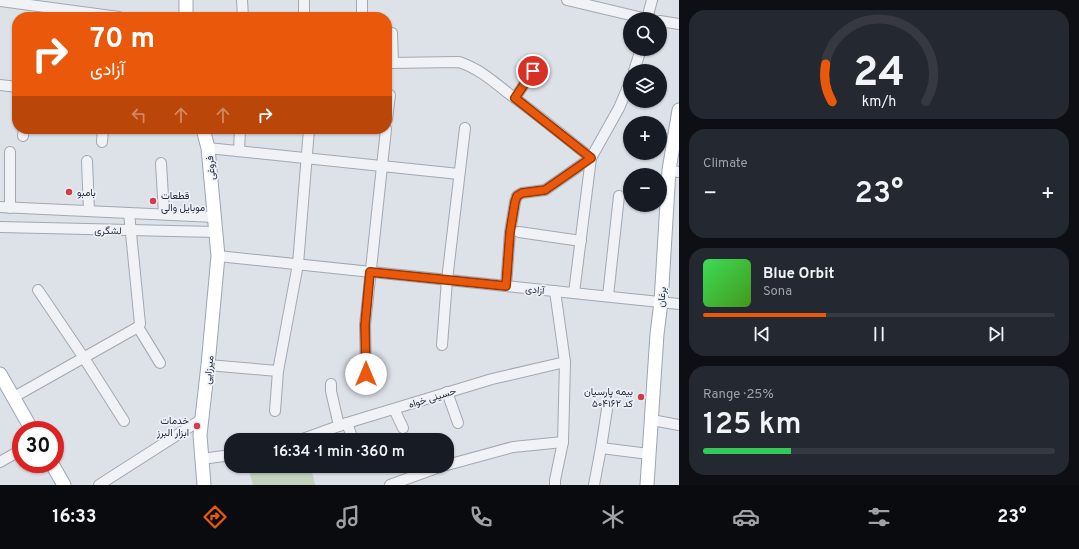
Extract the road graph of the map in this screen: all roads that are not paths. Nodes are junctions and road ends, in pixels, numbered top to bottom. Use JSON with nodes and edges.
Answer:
{"nodes":[{"id":1,"x":186,"y":0,"type":"edge"},
{"id":2,"x":242,"y":0,"type":"edge"},
{"id":3,"x":304,"y":0,"type":"edge"},
{"id":4,"x":362,"y":0,"type":"edge"},
{"id":5,"x":567,"y":0,"type":"edge"},
{"id":6,"x":652,"y":0,"type":"edge"},
{"id":7,"x":0,"y":1,"type":"edge"},
{"id":8,"x":82,"y":12,"type":"edge"},
{"id":9,"x":186,"y":12,"type":"edge"},
{"id":10,"x":243,"y":12,"type":"edge"},
{"id":11,"x":304,"y":12,"type":"edge"},
{"id":12,"x":362,"y":12,"type":"edge"},
{"id":13,"x":649,"y":12,"type":"edge"},
{"id":14,"x":623,"y":13,"type":"edge"},
{"id":15,"x":667,"y":22,"type":"edge"},
{"id":16,"x":679,"y":24,"type":"edge"},
{"id":17,"x":392,"y":63,"type":"edge"},
{"id":18,"x":533,"y":71,"type":"dead end"},
{"id":19,"x":0,"y":85,"type":"edge"},
{"id":20,"x":12,"y":86,"type":"edge"},
{"id":21,"x":515,"y":98,"type":"junction"},
{"id":22,"x":623,"y":99,"type":"edge"},
{"id":23,"x":679,"y":110,"type":"edge"},
{"id":24,"x":464,"y":128,"type":"dead end"},
{"id":25,"x":103,"y":134,"type":"edge"},
{"id":26,"x":204,"y":134,"type":"edge"},
{"id":27,"x":240,"y":134,"type":"edge"},
{"id":28,"x":309,"y":134,"type":"edge"},
{"id":29,"x":385,"y":134,"type":"edge"},
{"id":30,"x":102,"y":142,"type":"dead end"},
{"id":31,"x":208,"y":148,"type":"junction"},
{"id":32,"x":239,"y":151,"type":"junction"},
{"id":33,"x":10,"y":152,"type":"dead end"},
{"id":34,"x":307,"y":158,"type":"junction"},
{"id":35,"x":591,"y":158,"type":"junction"},
{"id":36,"x":87,"y":161,"type":"dead end"},
{"id":37,"x":161,"y":163,"type":"dead end"},
{"id":38,"x":382,"y":166,"type":"junction"},
{"id":39,"x":674,"y":171,"type":"edge"},
{"id":40,"x":459,"y":174,"type":"junction"},
{"id":41,"x":619,"y":196,"type":"dead end"},
{"id":42,"x":5,"y":207,"type":"edge"},
{"id":43,"x":89,"y":211,"type":"junction"},
{"id":44,"x":129,"y":213,"type":"junction"},
{"id":45,"x":164,"y":214,"type":"junction"},
{"id":46,"x":215,"y":217,"type":"junction"},
{"id":47,"x":0,"y":227,"type":"edge"},
{"id":48,"x":130,"y":230,"type":"junction"},
{"id":49,"x":216,"y":232,"type":"junction"},
{"id":50,"x":519,"y":232,"type":"dead end"},
{"id":51,"x":581,"y":241,"type":"junction"},
{"id":52,"x":218,"y":256,"type":"junction"},
{"id":53,"x":298,"y":264,"type":"junction"},
{"id":54,"x":370,"y":272,"type":"junction"},
{"id":55,"x":447,"y":280,"type":"junction"},
{"id":56,"x":506,"y":286,"type":"junction"},
{"id":57,"x":38,"y":290,"type":"dead end"},
{"id":58,"x":555,"y":291,"type":"junction"},
{"id":59,"x":574,"y":293,"type":"junction"},
{"id":60,"x":608,"y":296,"type":"junction"},
{"id":61,"x":661,"y":302,"type":"junction"},
{"id":62,"x":679,"y":304,"type":"edge"},
{"id":63,"x":139,"y":325,"type":"junction"},
{"id":64,"x":442,"y":346,"type":"dead end"},
{"id":65,"x":84,"y":358,"type":"junction"},
{"id":66,"x":565,"y":362,"type":"junction"},
{"id":67,"x":160,"y":363,"type":"dead end"},
{"id":68,"x":208,"y":365,"type":"junction"},
{"id":69,"x":278,"y":371,"type":"junction"},
{"id":70,"x":0,"y":374,"type":"edge"},
{"id":71,"x":364,"y":377,"type":"dead end"},
{"id":72,"x":331,"y":384,"type":"dead end"},
{"id":73,"x":447,"y":392,"type":"junction"},
{"id":74,"x":14,"y":398,"type":"junction"},
{"id":75,"x":394,"y":409,"type":"junction"},
{"id":76,"x":607,"y":409,"type":"dead end"},
{"id":77,"x":275,"y":411,"type":"dead end"},
{"id":78,"x":202,"y":419,"type":"junction"},
{"id":79,"x":652,"y":420,"type":"junction"},
{"id":80,"x":27,"y":421,"type":"edge"},
{"id":81,"x":124,"y":421,"type":"dead end"},
{"id":82,"x":458,"y":423,"type":"dead end"},
{"id":83,"x":343,"y":424,"type":"junction"},
{"id":84,"x":679,"y":425,"type":"edge"},
{"id":85,"x":403,"y":428,"type":"dead end"},
{"id":86,"x":319,"y":433,"type":"edge"},
{"id":87,"x":349,"y":433,"type":"edge"},
{"id":88,"x":563,"y":442,"type":"junction"},
{"id":89,"x":601,"y":448,"type":"junction"},
{"id":90,"x":649,"y":454,"type":"junction"},
{"id":91,"x":12,"y":455,"type":"edge"},
{"id":92,"x":224,"y":456,"type":"edge"},
{"id":93,"x":202,"y":460,"type":"junction"},
{"id":94,"x":0,"y":462,"type":"edge"},
{"id":95,"x":454,"y":463,"type":"edge"},
{"id":96,"x":57,"y":473,"type":"edge"},
{"id":97,"x":423,"y":473,"type":"edge"},
{"id":98,"x":64,"y":485,"type":"edge"},
{"id":99,"x":99,"y":485,"type":"edge"},
{"id":100,"x":204,"y":485,"type":"edge"},
{"id":101,"x":390,"y":485,"type":"edge"},
{"id":102,"x":555,"y":485,"type":"edge"},
{"id":103,"x":594,"y":485,"type":"edge"},
{"id":104,"x":647,"y":485,"type":"edge"}],
"edges":[{"from":1,"to":9,"type":"main road"},
{"from":2,"to":10,"type":"street"},
{"from":3,"to":11,"type":"street"},
{"from":4,"to":12,"type":"street"},
{"from":5,"to":14,"type":"street"},
{"from":6,"to":13,"type":"street"},
{"from":7,"to":8,"type":"street"},
{"from":15,"to":16,"type":"street"},
{"from":17,"to":21,"type":"street"},
{"from":18,"to":21,"type":"street"},
{"from":19,"to":20,"type":"street"},
{"from":21,"to":35,"type":"street"},
{"from":22,"to":35,"type":"street"},
{"from":23,"to":39,"type":"main road","name":"برغان"},
{"from":24,"to":40,"type":"street"},
{"from":25,"to":30,"type":"street"},
{"from":26,"to":31,"type":"main road","name":"فروغی"},
{"from":27,"to":32,"type":"street"},
{"from":28,"to":34,"type":"street"},
{"from":29,"to":38,"type":"street"},
{"from":31,"to":32,"type":"street"},
{"from":31,"to":46,"type":"main road","name":"فروغی"},
{"from":32,"to":34,"type":"street"},
{"from":33,"to":42,"type":"street"},
{"from":34,"to":38,"type":"street"},
{"from":34,"to":53,"type":"street"},
{"from":35,"to":51,"type":"street"},
{"from":35,"to":56,"type":"street"},
{"from":36,"to":43,"type":"street"},
{"from":37,"to":45,"type":"street"},
{"from":38,"to":40,"type":"street"},
{"from":38,"to":54,"type":"street"},
{"from":39,"to":61,"type":"main road","name":"برغان"},
{"from":40,"to":55,"type":"street"},
{"from":41,"to":60,"type":"street"},
{"from":42,"to":43,"type":"street"},
{"from":43,"to":44,"type":"street"},
{"from":44,"to":45,"type":"street"},
{"from":44,"to":48,"type":"street"},
{"from":45,"to":46,"type":"street"},
{"from":46,"to":49,"type":"main road","name":"فروغی"},
{"from":47,"to":48,"type":"street","name":"لشگری"},
{"from":48,"to":49,"type":"street","name":"لشگری"},
{"from":48,"to":63,"type":"street"},
{"from":49,"to":52,"type":"main road","name":"فروغی"},
{"from":50,"to":51,"type":"street"},
{"from":51,"to":59,"type":"street"},
{"from":52,"to":53,"type":"street","name":"آزادی"},
{"from":52,"to":68,"type":"main road","name":"میرزایی"},
{"from":53,"to":54,"type":"street","name":"آزادی"},
{"from":53,"to":69,"type":"street"},
{"from":54,"to":55,"type":"street","name":"آزادی"},
{"from":54,"to":71,"type":"street"},
{"from":55,"to":56,"type":"street","name":"آزادی"},
{"from":55,"to":64,"type":"street"},
{"from":56,"to":58,"type":"street","name":"آزادی"},
{"from":57,"to":65,"type":"street"},
{"from":58,"to":59,"type":"street","name":"آزادی"},
{"from":58,"to":66,"type":"street"},
{"from":59,"to":60,"type":"street","name":"آزادی"},
{"from":60,"to":61,"type":"street","name":"آزادی"},
{"from":61,"to":62,"type":"street","name":"آزادی"},
{"from":61,"to":79,"type":"main road","name":"برغان"},
{"from":63,"to":65,"type":"street"},
{"from":63,"to":67,"type":"street"},
{"from":65,"to":74,"type":"street"},
{"from":65,"to":81,"type":"street"},
{"from":66,"to":73,"type":"street","name":"حسینی خواه"},
{"from":66,"to":88,"type":"street"},
{"from":68,"to":69,"type":"street"},
{"from":68,"to":78,"type":"main road","name":"میرزایی"},
{"from":69,"to":77,"type":"street"},
{"from":70,"to":74,"type":"main road"},
{"from":72,"to":83,"type":"street"},
{"from":73,"to":75,"type":"street","name":"حسینی خواه"},
{"from":73,"to":82,"type":"street"},
{"from":74,"to":80,"type":"main road"},
{"from":75,"to":83,"type":"street","name":"حسینی خواه"},
{"from":75,"to":85,"type":"street"},
{"from":76,"to":89,"type":"street"},
{"from":78,"to":93,"type":"main road","name":"میرزایی"},
{"from":78,"to":99,"type":"street"},
{"from":79,"to":84,"type":"street"},
{"from":79,"to":90,"type":"main road","name":"برغان"},
{"from":83,"to":86,"type":"street","name":"حسینی خواه"},
{"from":83,"to":87,"type":"street"},
{"from":88,"to":95,"type":"street"},
{"from":88,"to":102,"type":"street"},
{"from":89,"to":90,"type":"street"},
{"from":89,"to":103,"type":"street"},
{"from":90,"to":104,"type":"main road","name":"برغان"},
{"from":91,"to":94,"type":"street"},
{"from":92,"to":93,"type":"street"},
{"from":93,"to":100,"type":"main road","name":"میرزایی"},
{"from":96,"to":98,"type":"main road"},
{"from":97,"to":101,"type":"street"}]}
